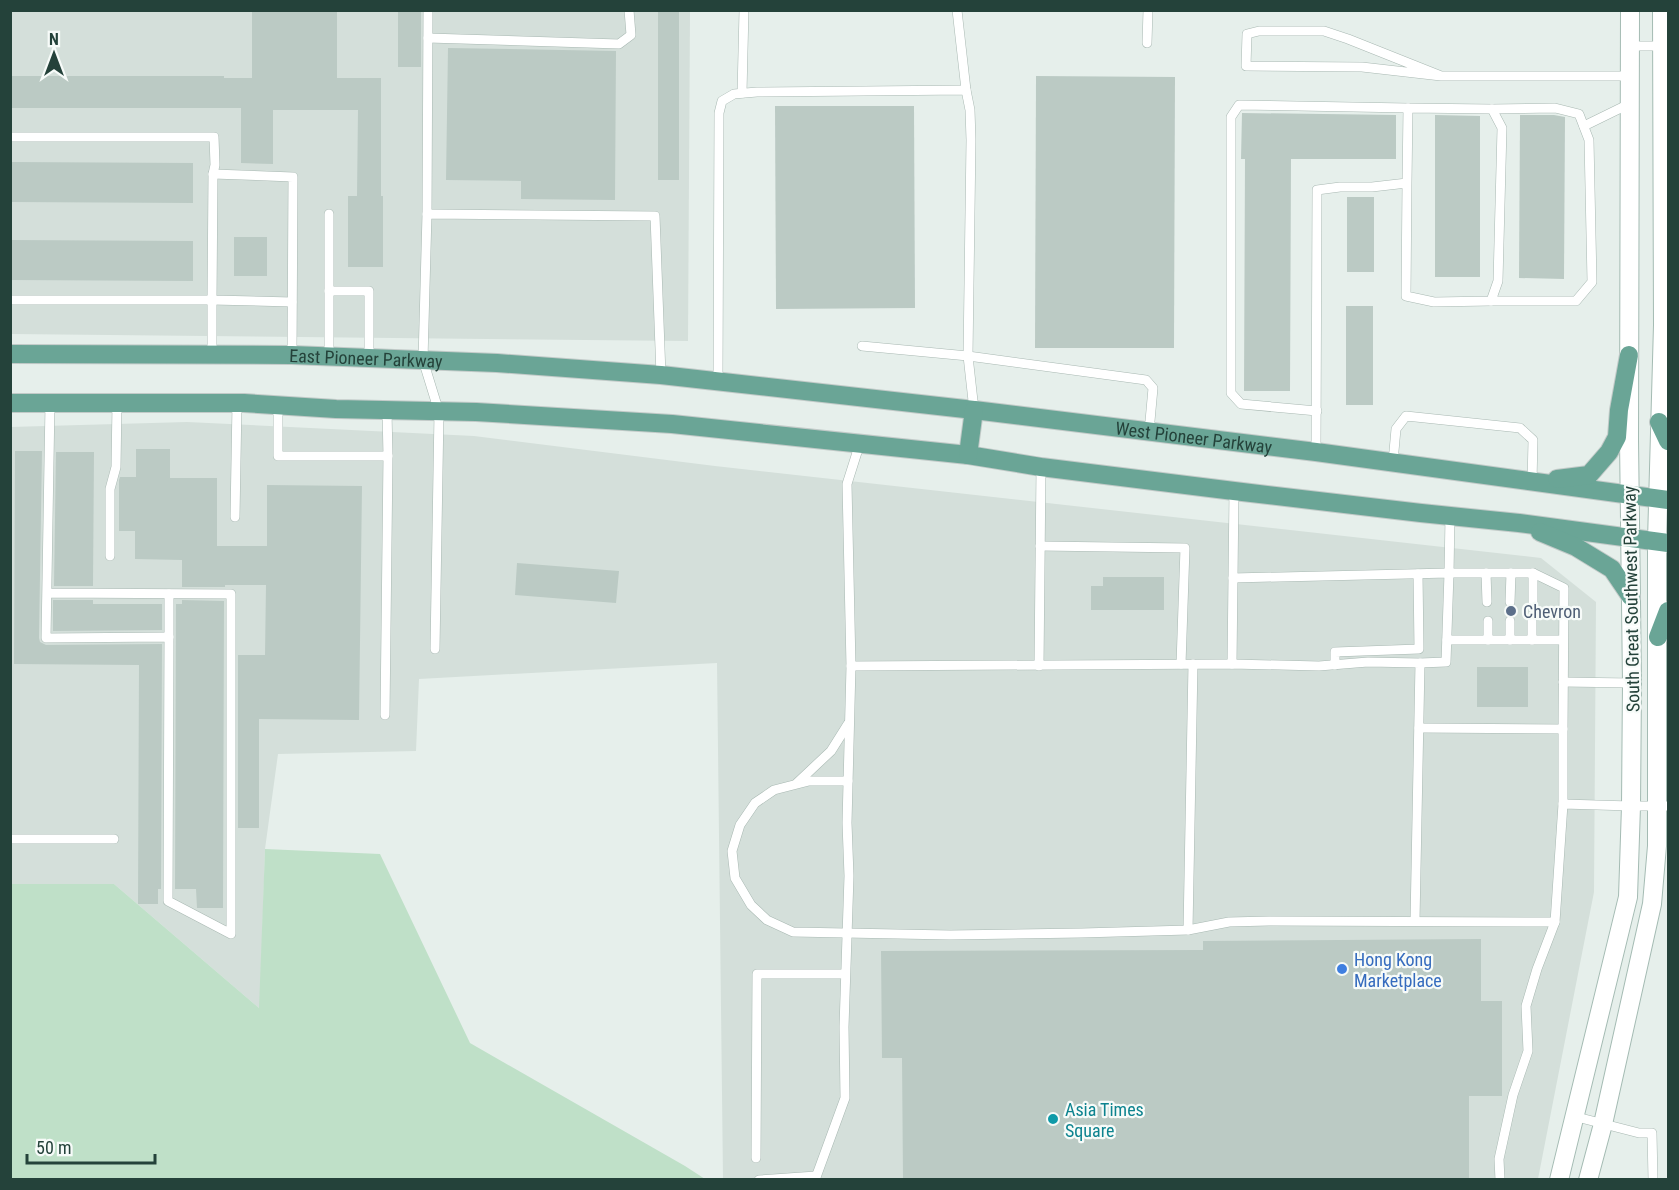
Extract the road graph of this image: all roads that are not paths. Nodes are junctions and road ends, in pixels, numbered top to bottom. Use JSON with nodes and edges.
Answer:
{"nodes":[{"id":1,"x":428,"y":10,"type":"edge"},
{"id":2,"x":630,"y":10,"type":"edge"},
{"id":3,"x":744,"y":10,"type":"edge"},
{"id":4,"x":957,"y":10,"type":"edge"},
{"id":5,"x":1148,"y":10,"type":"edge"},
{"id":6,"x":1630,"y":10,"type":"edge"},
{"id":7,"x":1662,"y":10,"type":"edge"},
{"id":8,"x":428,"y":38,"type":"junction"},
{"id":9,"x":1147,"y":43,"type":"dead end"},
{"id":10,"x":1629,"y":46,"type":"junction"},
{"id":11,"x":1665,"y":46,"type":"edge"},
{"id":12,"x":1441,"y":76,"type":"junction"},
{"id":13,"x":1629,"y":76,"type":"junction"},
{"id":14,"x":966,"y":90,"type":"junction"},
{"id":15,"x":742,"y":93,"type":"junction"},
{"id":16,"x":1629,"y":104,"type":"junction"},
{"id":17,"x":1408,"y":108,"type":"junction"},
{"id":18,"x":1492,"y":109,"type":"junction"},
{"id":19,"x":1584,"y":126,"type":"junction"},
{"id":20,"x":10,"y":137,"type":"edge"},
{"id":21,"x":213,"y":174,"type":"junction"},
{"id":22,"x":1407,"y":183,"type":"junction"},
{"id":23,"x":329,"y":214,"type":"dead end"},
{"id":24,"x":427,"y":214,"type":"junction"},
{"id":25,"x":329,"y":291,"type":"junction"},
{"id":26,"x":10,"y":300,"type":"edge"},
{"id":27,"x":212,"y":300,"type":"junction"},
{"id":28,"x":1491,"y":301,"type":"junction"},
{"id":29,"x":292,"y":302,"type":"junction"},
{"id":30,"x":1666,"y":325,"type":"edge"},
{"id":31,"x":862,"y":346,"type":"dead end"},
{"id":32,"x":10,"y":354,"type":"edge"},
{"id":33,"x":1629,"y":354,"type":"junction"},
{"id":34,"x":212,"y":355,"type":"junction"},
{"id":35,"x":292,"y":355,"type":"junction"},
{"id":36,"x":968,"y":356,"type":"junction"},
{"id":37,"x":329,"y":357,"type":"junction"},
{"id":38,"x":369,"y":359,"type":"junction"},
{"id":39,"x":423,"y":360,"type":"junction"},
{"id":40,"x":661,"y":375,"type":"junction"},
{"id":41,"x":718,"y":382,"type":"junction"},
{"id":42,"x":10,"y":404,"type":"edge"},
{"id":43,"x":51,"y":404,"type":"junction"},
{"id":44,"x":117,"y":404,"type":"junction"},
{"id":45,"x":237,"y":404,"type":"junction"},
{"id":46,"x":278,"y":406,"type":"junction"},
{"id":47,"x":974,"y":410,"type":"junction"},
{"id":48,"x":387,"y":411,"type":"junction"},
{"id":49,"x":1317,"y":411,"type":"junction"},
{"id":50,"x":439,"y":412,"type":"junction"},
{"id":51,"x":1659,"y":422,"type":"junction"},
{"id":52,"x":1149,"y":432,"type":"junction"},
{"id":53,"x":1668,"y":441,"type":"edge"},
{"id":54,"x":860,"y":443,"type":"junction"},
{"id":55,"x":1316,"y":452,"type":"junction"},
{"id":56,"x":968,"y":455,"type":"junction"},
{"id":57,"x":388,"y":456,"type":"junction"},
{"id":58,"x":1393,"y":462,"type":"junction"},
{"id":59,"x":1041,"y":466,"type":"junction"},
{"id":60,"x":1532,"y":482,"type":"junction"},
{"id":61,"x":1234,"y":491,"type":"junction"},
{"id":62,"x":1630,"y":495,"type":"junction"},
{"id":63,"x":1663,"y":500,"type":"edge"},
{"id":64,"x":1450,"y":516,"type":"junction"},
{"id":65,"x":235,"y":517,"type":"dead end"},
{"id":66,"x":1519,"y":523,"type":"junction"},
{"id":67,"x":1631,"y":537,"type":"junction"},
{"id":68,"x":1663,"y":542,"type":"edge"},
{"id":69,"x":1040,"y":546,"type":"junction"},
{"id":70,"x":110,"y":556,"type":"dead end"},
{"id":71,"x":1449,"y":573,"type":"junction"},
{"id":72,"x":1486,"y":573,"type":"junction"},
{"id":73,"x":1510,"y":573,"type":"junction"},
{"id":74,"x":1533,"y":573,"type":"junction"},
{"id":75,"x":1419,"y":574,"type":"junction"},
{"id":76,"x":1233,"y":578,"type":"junction"},
{"id":77,"x":47,"y":593,"type":"junction"},
{"id":78,"x":169,"y":594,"type":"junction"},
{"id":79,"x":1631,"y":597,"type":"junction"},
{"id":80,"x":1487,"y":602,"type":"dead end"},
{"id":81,"x":1510,"y":602,"type":"dead end"},
{"id":82,"x":1533,"y":602,"type":"dead end"},
{"id":83,"x":1668,"y":611,"type":"edge"},
{"id":84,"x":1488,"y":621,"type":"dead end"},
{"id":85,"x":1510,"y":621,"type":"dead end"},
{"id":86,"x":1532,"y":621,"type":"dead end"},
{"id":87,"x":1658,"y":636,"type":"junction"},
{"id":88,"x":169,"y":637,"type":"junction"},
{"id":89,"x":1447,"y":640,"type":"junction"},
{"id":90,"x":1488,"y":640,"type":"junction"},
{"id":91,"x":1510,"y":640,"type":"junction"},
{"id":92,"x":1532,"y":640,"type":"junction"},
{"id":93,"x":1563,"y":640,"type":"junction"},
{"id":94,"x":435,"y":649,"type":"dead end"},
{"id":95,"x":1420,"y":663,"type":"junction"},
{"id":96,"x":1181,"y":664,"type":"junction"},
{"id":97,"x":1193,"y":664,"type":"junction"},
{"id":98,"x":1232,"y":664,"type":"junction"},
{"id":99,"x":1335,"y":664,"type":"junction"},
{"id":100,"x":851,"y":666,"type":"junction"},
{"id":101,"x":1040,"y":666,"type":"junction"},
{"id":102,"x":1563,"y":682,"type":"junction"},
{"id":103,"x":1632,"y":683,"type":"junction"},
{"id":104,"x":1663,"y":695,"type":"edge"},
{"id":105,"x":386,"y":715,"type":"dead end"},
{"id":106,"x":850,"y":722,"type":"junction"},
{"id":107,"x":1419,"y":728,"type":"junction"},
{"id":108,"x":1563,"y":729,"type":"junction"},
{"id":109,"x":848,"y":781,"type":"junction"},
{"id":110,"x":797,"y":784,"type":"junction"},
{"id":111,"x":1563,"y":804,"type":"junction"},
{"id":112,"x":1663,"y":806,"type":"edge"},
{"id":113,"x":1631,"y":807,"type":"junction"},
{"id":114,"x":10,"y":839,"type":"edge"},
{"id":115,"x":114,"y":839,"type":"dead end"},
{"id":116,"x":1415,"y":921,"type":"junction"},
{"id":117,"x":1555,"y":922,"type":"junction"},
{"id":118,"x":1188,"y":930,"type":"junction"},
{"id":119,"x":846,"y":934,"type":"junction"},
{"id":120,"x":845,"y":974,"type":"junction"},
{"id":121,"x":1574,"y":1116,"type":"junction"},
{"id":122,"x":1603,"y":1124,"type":"junction"},
{"id":123,"x":756,"y":1158,"type":"dead end"},
{"id":124,"x":815,"y":1178,"type":"edge"},
{"id":125,"x":759,"y":1179,"type":"edge"},
{"id":126,"x":1500,"y":1179,"type":"edge"},
{"id":127,"x":1559,"y":1179,"type":"edge"},
{"id":128,"x":1588,"y":1179,"type":"edge"},
{"id":129,"x":1653,"y":1179,"type":"edge"}],
"edges":[{"from":1,"to":8,"type":"lane"},
{"from":2,"to":8,"type":"lane"},
{"from":3,"to":15,"type":"lane"},
{"from":4,"to":14,"type":"lane"},
{"from":5,"to":9,"type":"lane"},
{"from":6,"to":10,"type":"main road","name":"South Great Southwest Parkway"},
{"from":7,"to":11,"type":"main road","name":"South Great Southwest Parkway"},
{"from":8,"to":24,"type":"lane"},
{"from":10,"to":11,"type":"lane"},
{"from":10,"to":13,"type":"main road","name":"South Great Southwest Parkway"},
{"from":11,"to":30,"type":"main road","name":"South Great Southwest Parkway"},
{"from":12,"to":12,"type":"lane"},
{"from":12,"to":13,"type":"lane"},
{"from":13,"to":16,"type":"main road","name":"South Great Southwest Parkway"},
{"from":14,"to":15,"type":"lane"},
{"from":14,"to":36,"type":"lane"},
{"from":15,"to":41,"type":"lane"},
{"from":16,"to":19,"type":"lane"},
{"from":16,"to":33,"type":"main road","name":"South Great Southwest Parkway"},
{"from":17,"to":18,"type":"lane"},
{"from":17,"to":22,"type":"lane"},
{"from":17,"to":49,"type":"lane"},
{"from":18,"to":19,"type":"lane"},
{"from":18,"to":28,"type":"lane"},
{"from":19,"to":28,"type":"lane"},
{"from":20,"to":21,"type":"lane"},
{"from":21,"to":27,"type":"lane"},
{"from":21,"to":29,"type":"lane"},
{"from":22,"to":28,"type":"lane"},
{"from":22,"to":49,"type":"lane"},
{"from":23,"to":25,"type":"lane"},
{"from":24,"to":39,"type":"lane"},
{"from":24,"to":40,"type":"lane"},
{"from":25,"to":37,"type":"lane"},
{"from":25,"to":38,"type":"lane"},
{"from":26,"to":27,"type":"lane"},
{"from":27,"to":29,"type":"lane"},
{"from":27,"to":34,"type":"lane"},
{"from":29,"to":35,"type":"lane"},
{"from":30,"to":51,"type":"main road","name":"South Great Southwest Parkway"},
{"from":31,"to":36,"type":"lane"},
{"from":32,"to":34,"type":"main road","name":"East Pioneer Parkway"},
{"from":33,"to":60,"type":"main road"},
{"from":33,"to":62,"type":"main road","name":"South Great Southwest Parkway"},
{"from":34,"to":35,"type":"main road","name":"East Pioneer Parkway"},
{"from":35,"to":37,"type":"main road","name":"East Pioneer Parkway"},
{"from":36,"to":47,"type":"lane"},
{"from":36,"to":52,"type":"lane"},
{"from":37,"to":38,"type":"main road","name":"East Pioneer Parkway"},
{"from":38,"to":39,"type":"main road","name":"East Pioneer Parkway"},
{"from":39,"to":40,"type":"main road","name":"East Pioneer Parkway"},
{"from":39,"to":50,"type":"lane"},
{"from":40,"to":41,"type":"main road","name":"East Pioneer Parkway"},
{"from":41,"to":47,"type":"main road","name":"West Pioneer Parkway"},
{"from":42,"to":43,"type":"main road"},
{"from":43,"to":44,"type":"main road"},
{"from":43,"to":77,"type":"lane"},
{"from":44,"to":45,"type":"main road"},
{"from":44,"to":70,"type":"lane"},
{"from":45,"to":46,"type":"main road"},
{"from":45,"to":65,"type":"lane"},
{"from":46,"to":48,"type":"main road"},
{"from":46,"to":57,"type":"lane"},
{"from":47,"to":52,"type":"main road","name":"West Pioneer Parkway"},
{"from":47,"to":56,"type":"main road"},
{"from":48,"to":50,"type":"main road"},
{"from":48,"to":57,"type":"lane"},
{"from":49,"to":55,"type":"lane"},
{"from":50,"to":54,"type":"main road"},
{"from":50,"to":94,"type":"lane"},
{"from":51,"to":53,"type":"main road"},
{"from":51,"to":63,"type":"main road","name":"South Great Southwest Parkway"},
{"from":52,"to":55,"type":"main road","name":"West Pioneer Parkway"},
{"from":54,"to":56,"type":"main road"},
{"from":54,"to":100,"type":"lane"},
{"from":55,"to":58,"type":"main road","name":"West Pioneer Parkway"},
{"from":56,"to":59,"type":"main road"},
{"from":57,"to":105,"type":"lane"},
{"from":58,"to":60,"type":"main road","name":"West Pioneer Parkway"},
{"from":58,"to":60,"type":"lane"},
{"from":59,"to":61,"type":"main road"},
{"from":59,"to":69,"type":"lane"},
{"from":60,"to":62,"type":"main road","name":"West Pioneer Parkway"},
{"from":61,"to":64,"type":"main road"},
{"from":61,"to":76,"type":"lane"},
{"from":62,"to":63,"type":"main road","name":"West Pioneer Parkway"},
{"from":62,"to":67,"type":"main road","name":"South Great Southwest Parkway"},
{"from":63,"to":68,"type":"main road","name":"South Great Southwest Parkway"},
{"from":64,"to":66,"type":"main road"},
{"from":64,"to":71,"type":"lane"},
{"from":66,"to":67,"type":"main road"},
{"from":66,"to":79,"type":"main road"},
{"from":67,"to":68,"type":"main road"},
{"from":67,"to":79,"type":"main road","name":"South Great Southwest Parkway"},
{"from":68,"to":87,"type":"main road","name":"South Great Southwest Parkway"},
{"from":69,"to":96,"type":"lane"},
{"from":69,"to":101,"type":"lane"},
{"from":71,"to":72,"type":"lane"},
{"from":71,"to":75,"type":"lane"},
{"from":71,"to":89,"type":"lane"},
{"from":72,"to":73,"type":"lane"},
{"from":72,"to":80,"type":"lane"},
{"from":73,"to":74,"type":"lane"},
{"from":73,"to":81,"type":"lane"},
{"from":74,"to":82,"type":"lane"},
{"from":74,"to":93,"type":"lane"},
{"from":75,"to":76,"type":"lane"},
{"from":75,"to":99,"type":"lane"},
{"from":76,"to":98,"type":"lane"},
{"from":77,"to":78,"type":"lane"},
{"from":77,"to":88,"type":"lane"},
{"from":78,"to":88,"type":"lane"},
{"from":78,"to":88,"type":"lane"},
{"from":79,"to":103,"type":"main road","name":"South Great Southwest Parkway"},
{"from":83,"to":87,"type":"main road"},
{"from":84,"to":90,"type":"lane"},
{"from":85,"to":91,"type":"lane"},
{"from":86,"to":92,"type":"lane"},
{"from":87,"to":104,"type":"main road","name":"South Great Southwest Parkway"},
{"from":89,"to":90,"type":"lane"},
{"from":89,"to":95,"type":"lane"},
{"from":90,"to":91,"type":"lane"},
{"from":91,"to":92,"type":"lane"},
{"from":92,"to":93,"type":"lane"},
{"from":93,"to":102,"type":"lane"},
{"from":95,"to":99,"type":"lane"},
{"from":95,"to":107,"type":"lane"},
{"from":96,"to":97,"type":"lane"},
{"from":96,"to":101,"type":"lane"},
{"from":97,"to":98,"type":"lane"},
{"from":97,"to":118,"type":"lane"},
{"from":98,"to":99,"type":"lane"},
{"from":100,"to":101,"type":"lane"},
{"from":100,"to":106,"type":"lane"},
{"from":102,"to":103,"type":"lane"},
{"from":102,"to":108,"type":"lane"},
{"from":103,"to":113,"type":"main road","name":"South Great Southwest Parkway"},
{"from":104,"to":112,"type":"main road","name":"South Great Southwest Parkway"},
{"from":106,"to":109,"type":"lane"},
{"from":106,"to":110,"type":"lane"},
{"from":107,"to":108,"type":"lane"},
{"from":107,"to":116,"type":"lane"},
{"from":108,"to":111,"type":"lane"},
{"from":109,"to":110,"type":"lane"},
{"from":109,"to":119,"type":"lane"},
{"from":110,"to":119,"type":"lane"},
{"from":111,"to":113,"type":"lane"},
{"from":111,"to":117,"type":"lane"},
{"from":112,"to":113,"type":"lane"},
{"from":112,"to":122,"type":"main road","name":"South Great Southwest Parkway"},
{"from":113,"to":121,"type":"main road","name":"South Great Southwest Parkway"},
{"from":114,"to":115,"type":"lane"},
{"from":116,"to":117,"type":"lane"},
{"from":116,"to":118,"type":"lane"},
{"from":117,"to":126,"type":"lane"},
{"from":118,"to":119,"type":"lane"},
{"from":119,"to":120,"type":"lane"},
{"from":120,"to":123,"type":"lane"},
{"from":120,"to":124,"type":"lane"},
{"from":121,"to":122,"type":"lane"},
{"from":121,"to":127,"type":"main road","name":"South Great Southwest Parkway"},
{"from":122,"to":128,"type":"main road","name":"South Great Southwest Parkway"},
{"from":122,"to":129,"type":"lane"},
{"from":124,"to":125,"type":"lane"}]}
